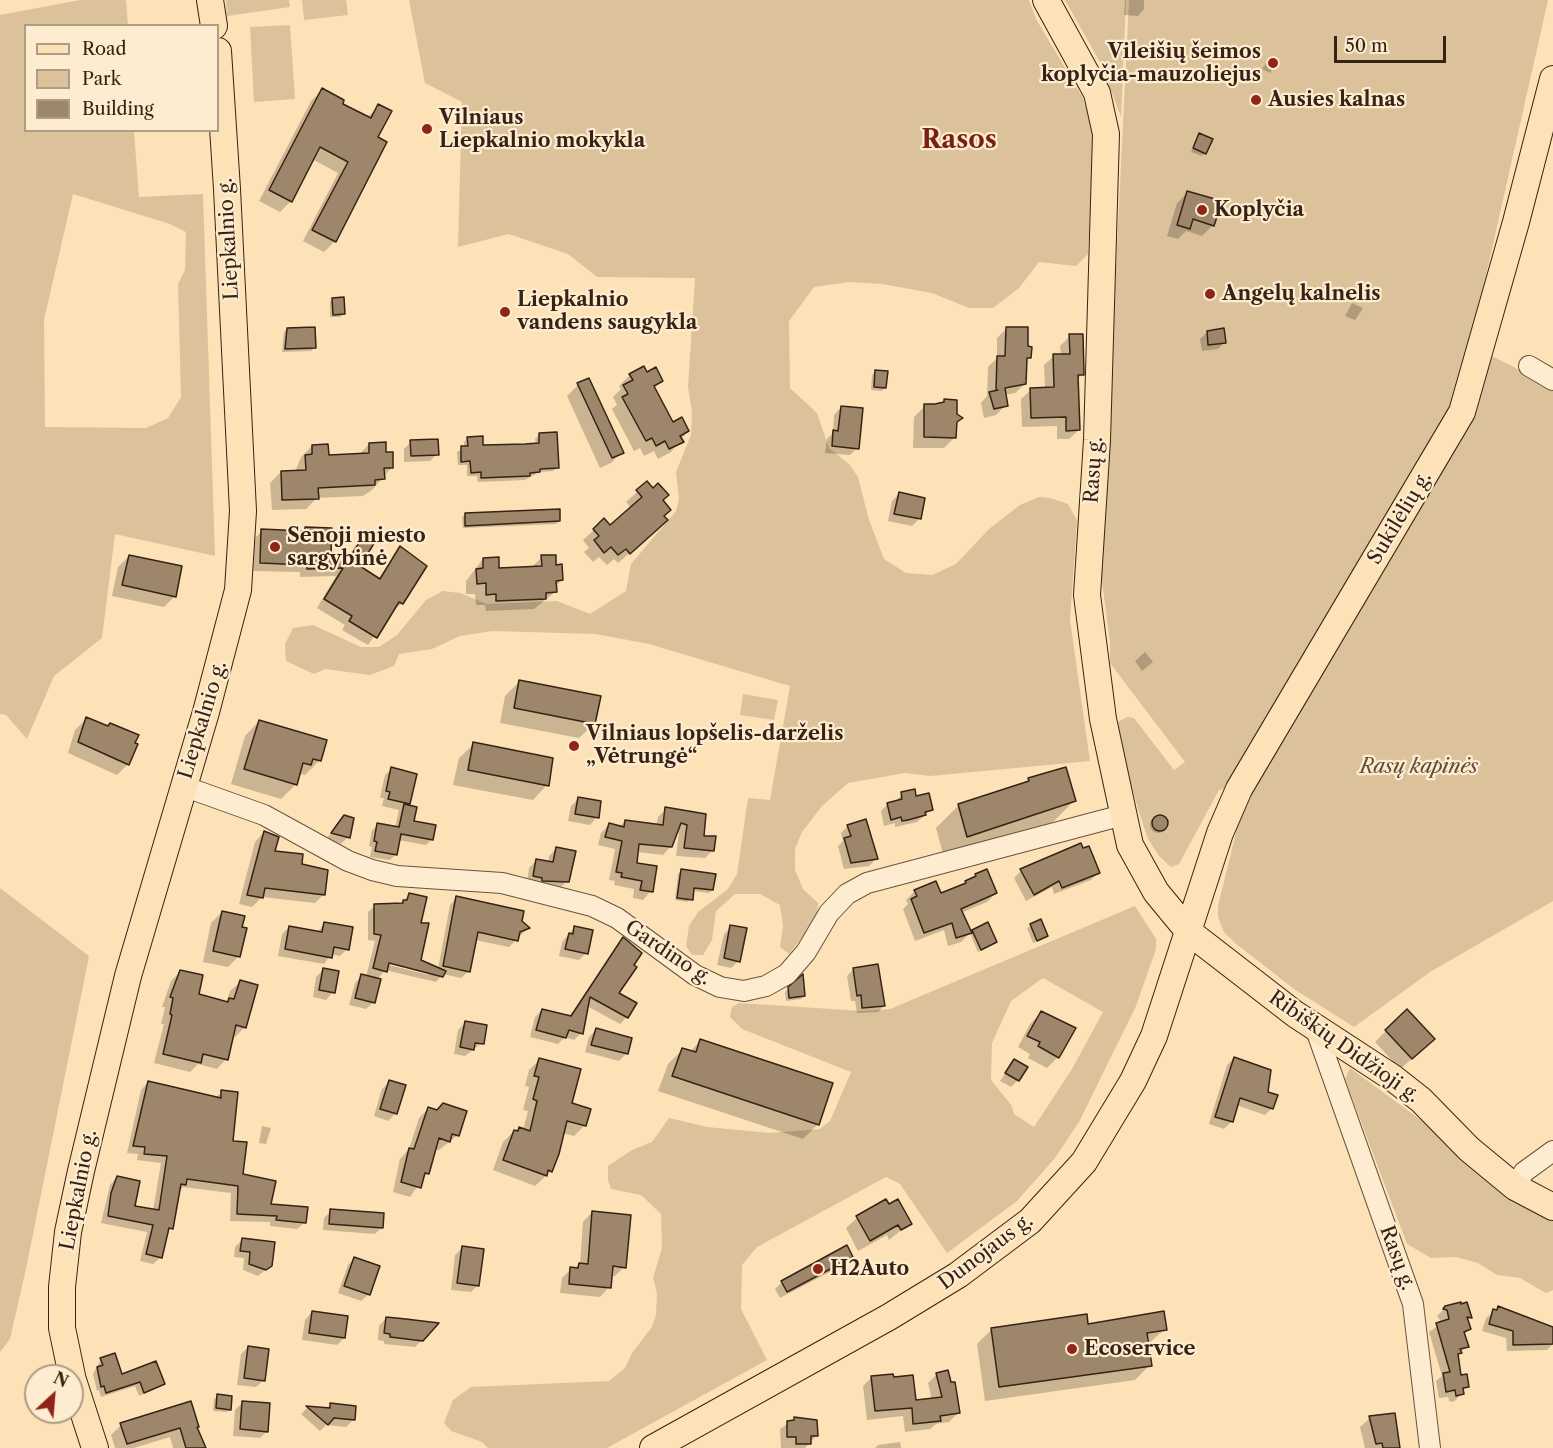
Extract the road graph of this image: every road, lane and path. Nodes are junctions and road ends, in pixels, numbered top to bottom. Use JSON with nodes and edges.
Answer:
{"nodes":[{"id":1,"x":210,"y":0,"type":"edge"},
{"id":2,"x":1046,"y":0,"type":"edge"},
{"id":3,"x":214,"y":24,"type":"edge"},
{"id":4,"x":219,"y":66,"type":"edge"},
{"id":5,"x":1553,"y":79,"type":"edge"},
{"id":6,"x":1529,"y":366,"type":"dead end"},
{"id":7,"x":1553,"y":380,"type":"edge"},
{"id":8,"x":183,"y":786,"type":"junction"},
{"id":9,"x":1123,"y":814,"type":"junction"},
{"id":10,"x":1189,"y":932,"type":"junction"},
{"id":11,"x":1315,"y":1027,"type":"junction"},
{"id":12,"x":1352,"y":1051,"type":"junction"},
{"id":13,"x":1332,"y":1076,"type":"junction"},
{"id":14,"x":1553,"y":1151,"type":"edge"},
{"id":15,"x":1515,"y":1187,"type":"junction"},
{"id":16,"x":1553,"y":1206,"type":"edge"},
{"id":17,"x":70,"y":1364,"type":"edge"},
{"id":18,"x":84,"y":1414,"type":"edge"},
{"id":19,"x":95,"y":1448,"type":"edge"},
{"id":20,"x":653,"y":1448,"type":"edge"},
{"id":21,"x":1430,"y":1448,"type":"edge"}],
"edges":[{"from":1,"to":3,"type":"main road"},
{"from":2,"to":9,"type":"main road","name":"Rasų g."},
{"from":4,"to":8,"type":"main road","name":"Liepkalnio g."},
{"from":5,"to":10,"type":"main road","name":"Sukilėlių g."},
{"from":6,"to":7,"type":"street"},
{"from":8,"to":9,"type":"street","name":"Gardino g."},
{"from":8,"to":17,"type":"main road","name":"Liepkalnio g."},
{"from":9,"to":10,"type":"main road","name":"Rasų g."},
{"from":10,"to":11,"type":"main road","name":"Ribiškių Didžioji g."},
{"from":10,"to":20,"type":"main road","name":"Dunojaus g."},
{"from":11,"to":12,"type":"main road","name":"Ribiškių Didžioji g."},
{"from":11,"to":13,"type":"street","name":"Rasų g."},
{"from":12,"to":13,"type":"street"},
{"from":12,"to":15,"type":"main road","name":"Ribiškių Didžioji g."},
{"from":13,"to":21,"type":"street","name":"Rasų g."},
{"from":14,"to":15,"type":"street"},
{"from":15,"to":16,"type":"main road","name":"Ribiškių Didžioji g."},
{"from":18,"to":19,"type":"main road","name":"Liepkalnio g."}]}
